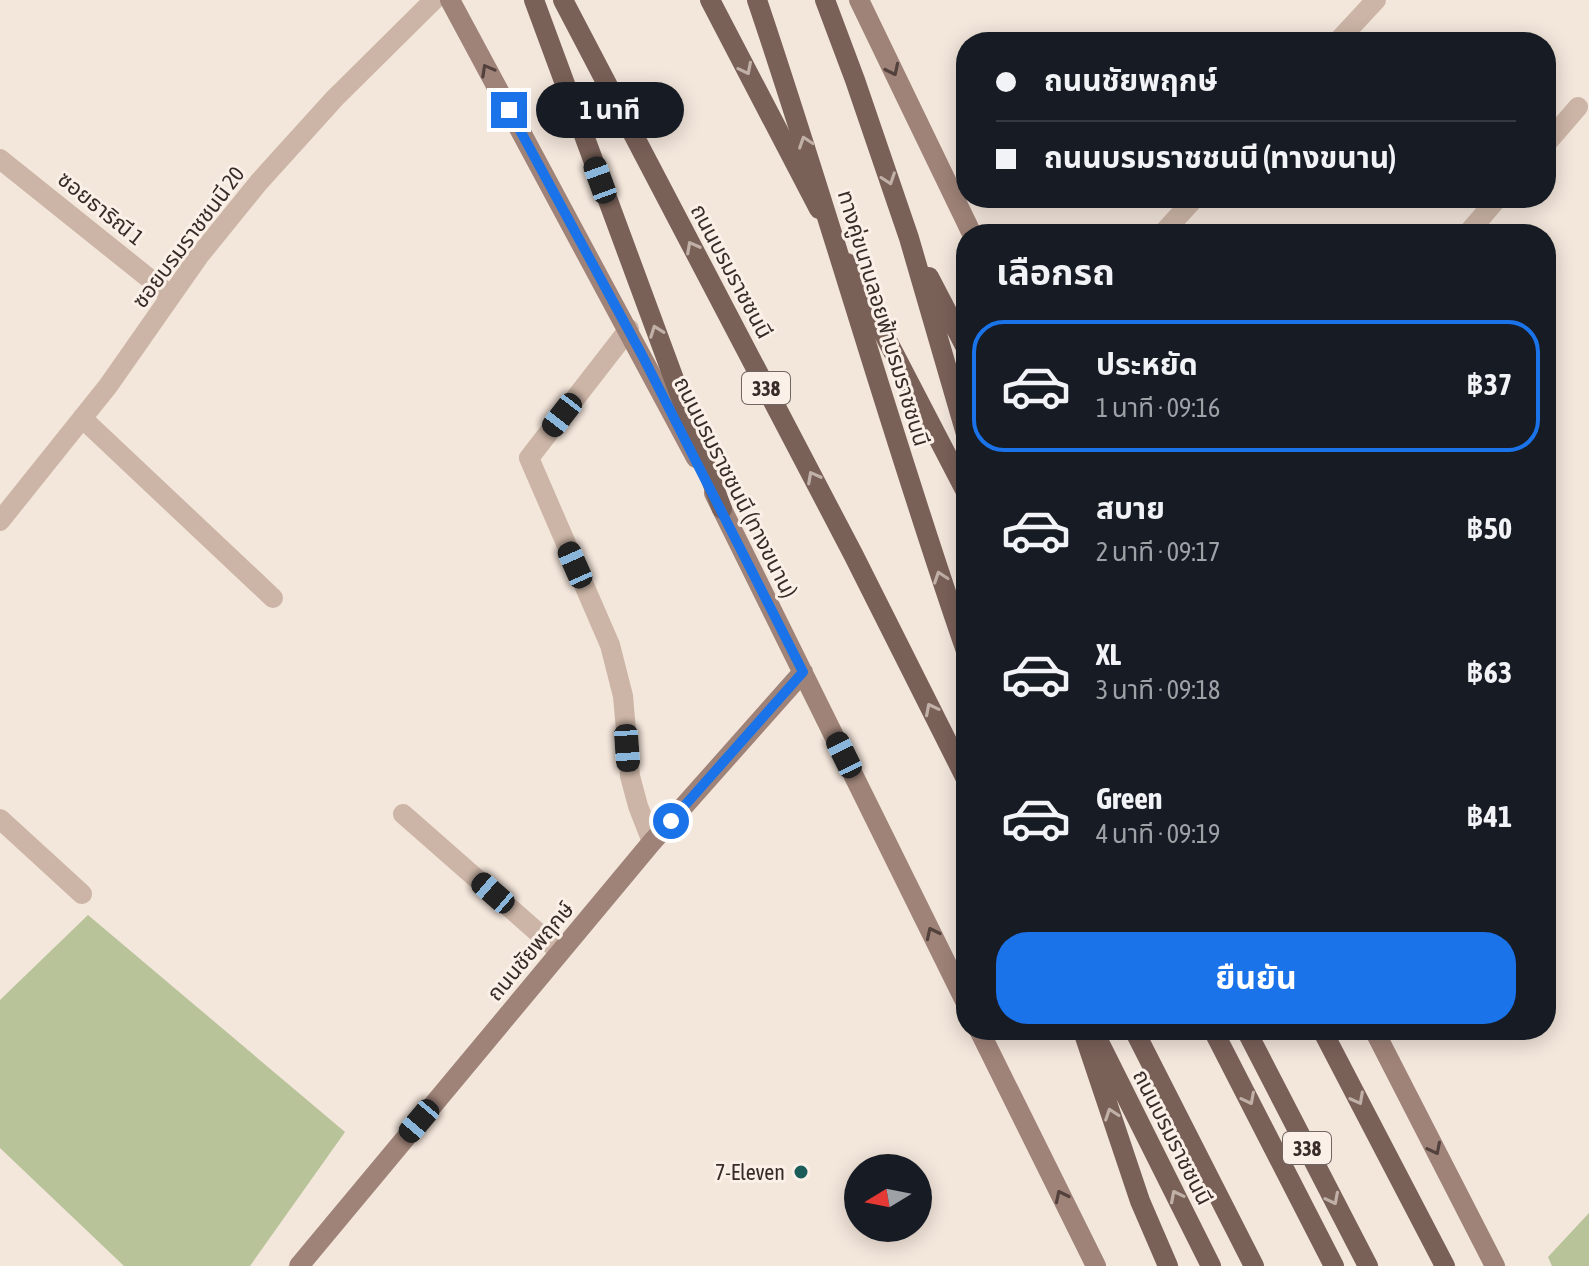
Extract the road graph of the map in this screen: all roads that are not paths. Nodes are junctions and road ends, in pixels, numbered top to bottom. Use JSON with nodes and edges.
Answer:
{"nodes":[{"id":1,"x":434,"y":0,"type":"edge"},
{"id":2,"x":450,"y":0,"type":"edge"},
{"id":3,"x":534,"y":0,"type":"edge"},
{"id":4,"x":563,"y":0,"type":"edge"},
{"id":5,"x":710,"y":0,"type":"edge"},
{"id":6,"x":757,"y":0,"type":"edge"},
{"id":7,"x":825,"y":0,"type":"edge"},
{"id":8,"x":859,"y":0,"type":"edge"},
{"id":9,"x":1376,"y":0,"type":"edge"},
{"id":10,"x":1346,"y":32,"type":"edge"},
{"id":11,"x":1578,"y":107,"type":"dead end"},
{"id":12,"x":1556,"y":132,"type":"edge"},
{"id":13,"x":0,"y":159,"type":"edge"},
{"id":14,"x":956,"y":201,"type":"edge"},
{"id":15,"x":1186,"y":208,"type":"edge"},
{"id":16,"x":1489,"y":208,"type":"edge"},
{"id":17,"x":1171,"y":224,"type":"edge"},
{"id":18,"x":1476,"y":224,"type":"edge"},
{"id":19,"x":909,"y":238,"type":"junction"},
{"id":20,"x":171,"y":296,"type":"junction"},
{"id":21,"x":629,"y":329,"type":"junction"},
{"id":22,"x":956,"y":329,"type":"edge"},
{"id":23,"x":956,"y":400,"type":"edge"},
{"id":24,"x":82,"y":418,"type":"junction"},
{"id":25,"x":956,"y":473,"type":"edge"},
{"id":26,"x":722,"y":509,"type":"junction"},
{"id":27,"x":0,"y":521,"type":"edge"},
{"id":28,"x":273,"y":598,"type":"dead end"},
{"id":29,"x":956,"y":622,"type":"edge"},
{"id":30,"x":803,"y":672,"type":"junction"},
{"id":31,"x":956,"y":759,"type":"edge"},
{"id":32,"x":403,"y":814,"type":"dead end"},
{"id":33,"x":0,"y":819,"type":"edge"},
{"id":34,"x":652,"y":842,"type":"junction"},
{"id":35,"x":82,"y":894,"type":"dead end"},
{"id":36,"x":560,"y":952,"type":"junction"},
{"id":37,"x":956,"y":983,"type":"edge"},
{"id":38,"x":984,"y":1040,"type":"edge"},
{"id":39,"x":1086,"y":1040,"type":"edge"},
{"id":40,"x":1098,"y":1040,"type":"edge"},
{"id":41,"x":1139,"y":1040,"type":"edge"},
{"id":42,"x":1218,"y":1040,"type":"edge"},
{"id":43,"x":1251,"y":1040,"type":"edge"},
{"id":44,"x":1327,"y":1040,"type":"edge"},
{"id":45,"x":1379,"y":1040,"type":"edge"},
{"id":46,"x":299,"y":1266,"type":"edge"},
{"id":47,"x":1096,"y":1266,"type":"edge"},
{"id":48,"x":1168,"y":1266,"type":"edge"},
{"id":49,"x":1211,"y":1266,"type":"edge"},
{"id":50,"x":1254,"y":1266,"type":"edge"},
{"id":51,"x":1334,"y":1266,"type":"edge"},
{"id":52,"x":1368,"y":1266,"type":"edge"},
{"id":53,"x":1445,"y":1266,"type":"edge"},
{"id":54,"x":1495,"y":1266,"type":"edge"}],
"edges":[{"from":1,"to":20,"type":"street","name":"ซอยบรมราชชนนี 20"},
{"from":21,"to":2,"type":"main road","name":"ถนนบรมราชชนนี (ทางขนาน)","one_way":true},
{"from":26,"to":3,"type":"main road","one_way":true},
{"from":31,"to":4,"type":"main road","name":"ถนนบรมราชชนนี","number":"338","one_way":true},
{"from":5,"to":25,"type":"main road","one_way":true},
{"from":29,"to":6,"type":"main road","name":"ทางคู่ขนานลอยฟ้าบรมราชชนนี","one_way":true,"bridge":true},
{"from":7,"to":19,"type":"main road","name":"ทางคู่ขนานลอยฟ้าบรมราชชนนี","one_way":true},
{"from":8,"to":14,"type":"main road","one_way":true},
{"from":9,"to":10,"type":"street"},
{"from":11,"to":12,"type":"street"},
{"from":13,"to":20,"type":"street","name":"ซอยธาริณี 1"},
{"from":15,"to":17,"type":"street"},
{"from":16,"to":18,"type":"street"},
{"from":19,"to":22,"type":"main road"},
{"from":19,"to":23,"type":"main road","name":"ทางคู่ขนานลอยฟ้าบรมราชชนนี"},
{"from":20,"to":24,"type":"street","name":"ซอยบรมราชชนนี 20"},
{"from":21,"to":26,"type":"main road","name":"ถนนบรมราชชนนี (ทางขนาน)"},
{"from":21,"to":34,"type":"street"},
{"from":24,"to":27,"type":"street","name":"ซอยบรมราชชนนี 20"},
{"from":24,"to":28,"type":"street"},
{"from":26,"to":30,"type":"main road","name":"ถนนบรมราชชนนี (ทางขนาน)"},
{"from":30,"to":34,"type":"main road","name":"ถนนชัยพฤกษ์"},
{"from":37,"to":30,"type":"main road","name":"ถนนบรมราชชนนี (ทางขนาน)","one_way":true},
{"from":32,"to":36,"type":"street"},
{"from":33,"to":35,"type":"street"},
{"from":34,"to":36,"type":"main road","name":"ถนนชัยพฤกษ์"},
{"from":36,"to":46,"type":"main road","name":"ถนนชัยพฤกษ์"},
{"from":47,"to":38,"type":"main road","one_way":true},
{"from":48,"to":39,"type":"main road","one_way":true},
{"from":49,"to":40,"type":"main road","name":"ถนนบรมราชชนนี","one_way":true},
{"from":41,"to":50,"type":"main road"},
{"from":42,"to":51,"type":"main road","one_way":true},
{"from":43,"to":52,"type":"main road","number":"338","one_way":true},
{"from":44,"to":53,"type":"main road","one_way":true},
{"from":45,"to":54,"type":"main road","one_way":true}]}
